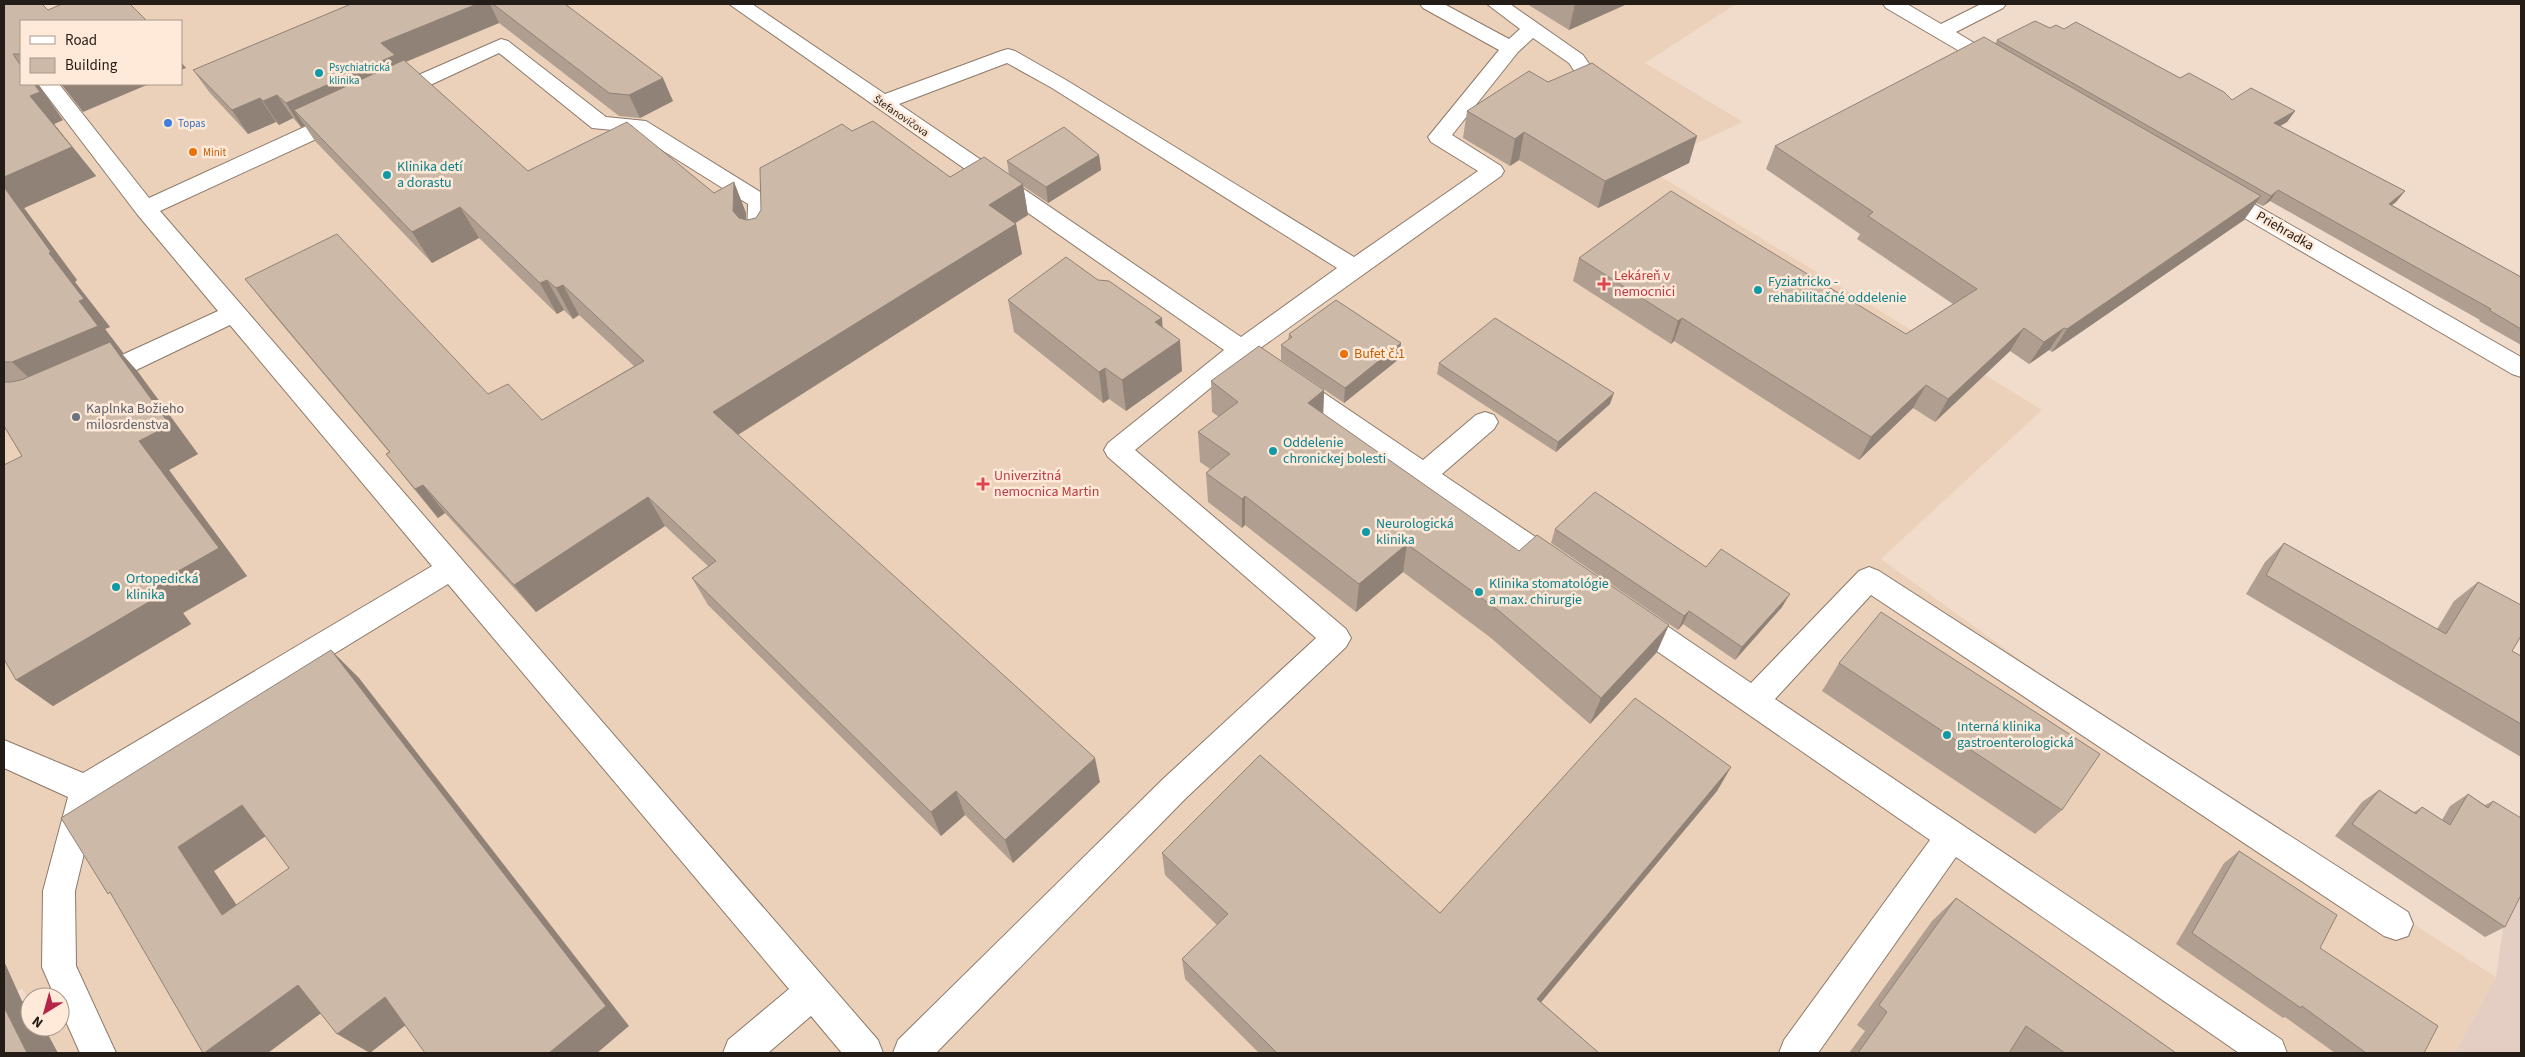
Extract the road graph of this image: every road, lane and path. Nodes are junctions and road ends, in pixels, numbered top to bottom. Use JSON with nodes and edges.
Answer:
{"nodes":[{"id":1,"x":739,"y":4,"type":"edge"},
{"id":2,"x":1430,"y":4,"type":"edge"},
{"id":3,"x":1497,"y":4,"type":"edge"},
{"id":4,"x":1893,"y":4,"type":"edge"},
{"id":5,"x":1996,"y":4,"type":"edge"},
{"id":6,"x":1532,"y":29,"type":"junction"},
{"id":7,"x":1941,"y":32,"type":"junction"},
{"id":8,"x":1511,"y":48,"type":"junction"},
{"id":9,"x":1588,"y":77,"type":"edge"},
{"id":10,"x":2018,"y":77,"type":"edge"},
{"id":11,"x":49,"y":85,"type":"edge"},
{"id":12,"x":882,"y":103,"type":"junction"},
{"id":13,"x":2197,"y":180,"type":"edge"},
{"id":14,"x":145,"y":209,"type":"junction"},
{"id":15,"x":759,"y":241,"type":"edge"},
{"id":16,"x":1354,"y":268,"type":"junction"},
{"id":17,"x":233,"y":314,"type":"junction"},
{"id":18,"x":1241,"y":349,"type":"junction"},
{"id":19,"x":2521,"y":368,"type":"edge"},
{"id":20,"x":76,"y":386,"type":"edge"},
{"id":21,"x":1485,"y":422,"type":"dead end"},
{"id":22,"x":1424,"y":474,"type":"junction"},
{"id":23,"x":450,"y":569,"type":"junction"},
{"id":24,"x":1580,"y":582,"type":"edge"},
{"id":25,"x":1613,"y":605,"type":"edge"},
{"id":26,"x":1753,"y":701,"type":"junction"},
{"id":27,"x":4,"y":754,"type":"edge"},
{"id":28,"x":85,"y":789,"type":"junction"},
{"id":29,"x":1951,"y":837,"type":"junction"},
{"id":30,"x":2396,"y":924,"type":"dead end"},
{"id":31,"x":812,"y":992,"type":"junction"},
{"id":32,"x":98,"y":1053,"type":"edge"},
{"id":33,"x":741,"y":1053,"type":"edge"},
{"id":34,"x":865,"y":1053,"type":"edge"},
{"id":35,"x":911,"y":1053,"type":"edge"},
{"id":36,"x":1797,"y":1053,"type":"edge"},
{"id":37,"x":2269,"y":1053,"type":"edge"}],
"edges":[{"from":1,"to":12,"type":"street","name":"Štefanovičova"},
{"from":2,"to":8,"type":"street"},
{"from":3,"to":6,"type":"street"},
{"from":4,"to":7,"type":"street"},
{"from":5,"to":7,"type":"street"},
{"from":6,"to":8,"type":"street"},
{"from":6,"to":9,"type":"street"},
{"from":7,"to":10,"type":"street"},
{"from":8,"to":16,"type":"street"},
{"from":11,"to":14,"type":"street"},
{"from":12,"to":16,"type":"street"},
{"from":12,"to":18,"type":"street","name":"Štefanovičova"},
{"from":13,"to":19,"type":"street","name":"Priehradka"},
{"from":14,"to":15,"type":"street"},
{"from":14,"to":17,"type":"street"},
{"from":16,"to":18,"type":"street"},
{"from":17,"to":20,"type":"street"},
{"from":17,"to":23,"type":"street"},
{"from":18,"to":22,"type":"street","name":"Štefanovičova"},
{"from":18,"to":35,"type":"street"},
{"from":21,"to":22,"type":"street"},
{"from":22,"to":24,"type":"street","name":"Štefanovičova"},
{"from":23,"to":28,"type":"street"},
{"from":23,"to":31,"type":"street"},
{"from":25,"to":26,"type":"street"},
{"from":26,"to":29,"type":"street"},
{"from":26,"to":30,"type":"street"},
{"from":27,"to":28,"type":"street"},
{"from":28,"to":32,"type":"street"},
{"from":29,"to":36,"type":"street"},
{"from":29,"to":37,"type":"street"},
{"from":31,"to":33,"type":"street"},
{"from":31,"to":34,"type":"street"}]}
